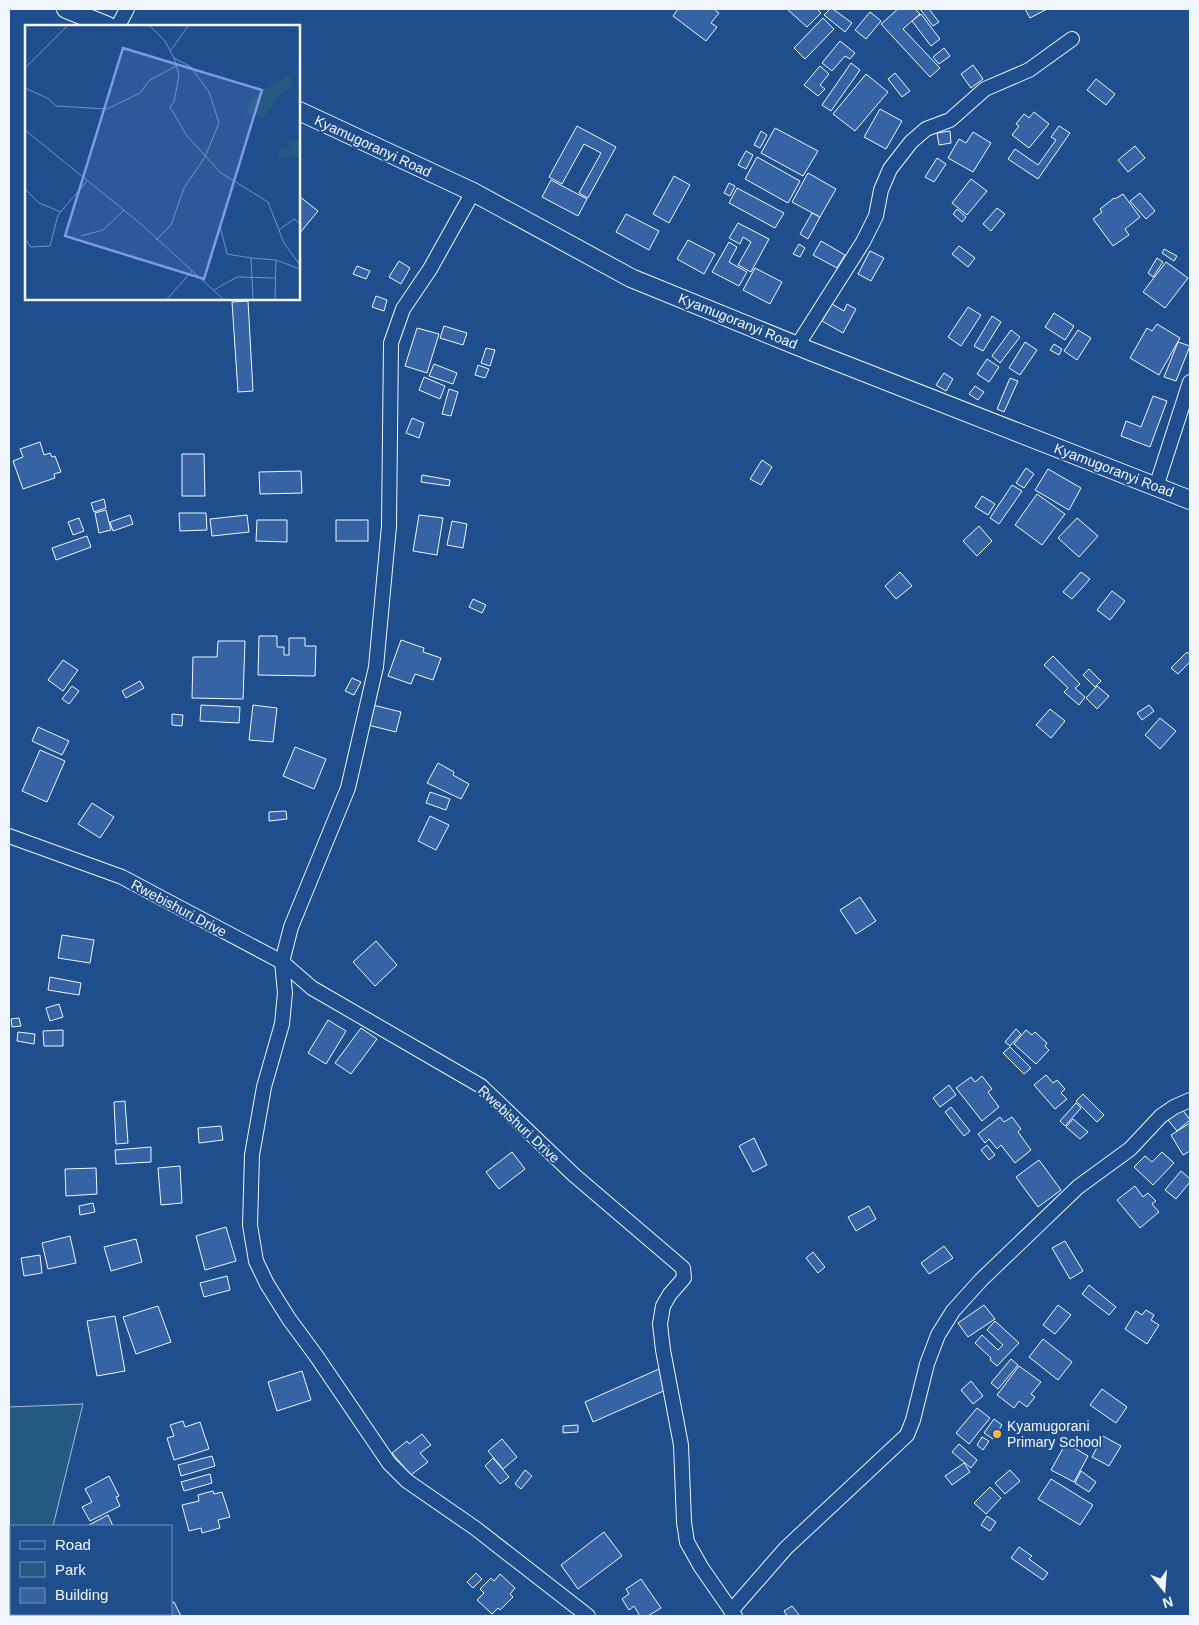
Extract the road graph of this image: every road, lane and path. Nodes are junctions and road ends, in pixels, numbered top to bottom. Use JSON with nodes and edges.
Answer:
{"nodes":[{"id":1,"x":66,"y":9,"type":"edge"},
{"id":2,"x":127,"y":9,"type":"edge"},
{"id":3,"x":106,"y":25,"type":"edge"},
{"id":4,"x":119,"y":25,"type":"edge"},
{"id":5,"x":1072,"y":39,"type":"dead end"},
{"id":6,"x":300,"y":112,"type":"edge"},
{"id":7,"x":473,"y":192,"type":"junction"},
{"id":8,"x":797,"y":346,"type":"junction"},
{"id":9,"x":1190,"y":382,"type":"edge"},
{"id":10,"x":1156,"y":486,"type":"junction"},
{"id":11,"x":1190,"y":500,"type":"edge"},
{"id":12,"x":9,"y":836,"type":"edge"},
{"id":13,"x":282,"y":962,"type":"junction"},
{"id":14,"x":1190,"y":1100,"type":"edge"},
{"id":15,"x":733,"y":1613,"type":"edge"},
{"id":16,"x":588,"y":1616,"type":"edge"}],
"edges":[{"from":1,"to":3,"type":"street"},
{"from":2,"to":4,"type":"street"},
{"from":5,"to":8,"type":"street"},
{"from":6,"to":7,"type":"street","name":"Kyamugoranyi Road"},
{"from":7,"to":8,"type":"street","name":"Kyamugoranyi Road"},
{"from":7,"to":13,"type":"street"},
{"from":8,"to":10,"type":"street","name":"Kyamugoranyi Road"},
{"from":9,"to":10,"type":"street"},
{"from":10,"to":11,"type":"street","name":"Kyamugoranyi Road"},
{"from":12,"to":13,"type":"street","name":"Rwebishuri Drive"},
{"from":13,"to":15,"type":"street","name":"Rwebishuri Drive"},
{"from":13,"to":16,"type":"street"},
{"from":14,"to":15,"type":"street"}]}
